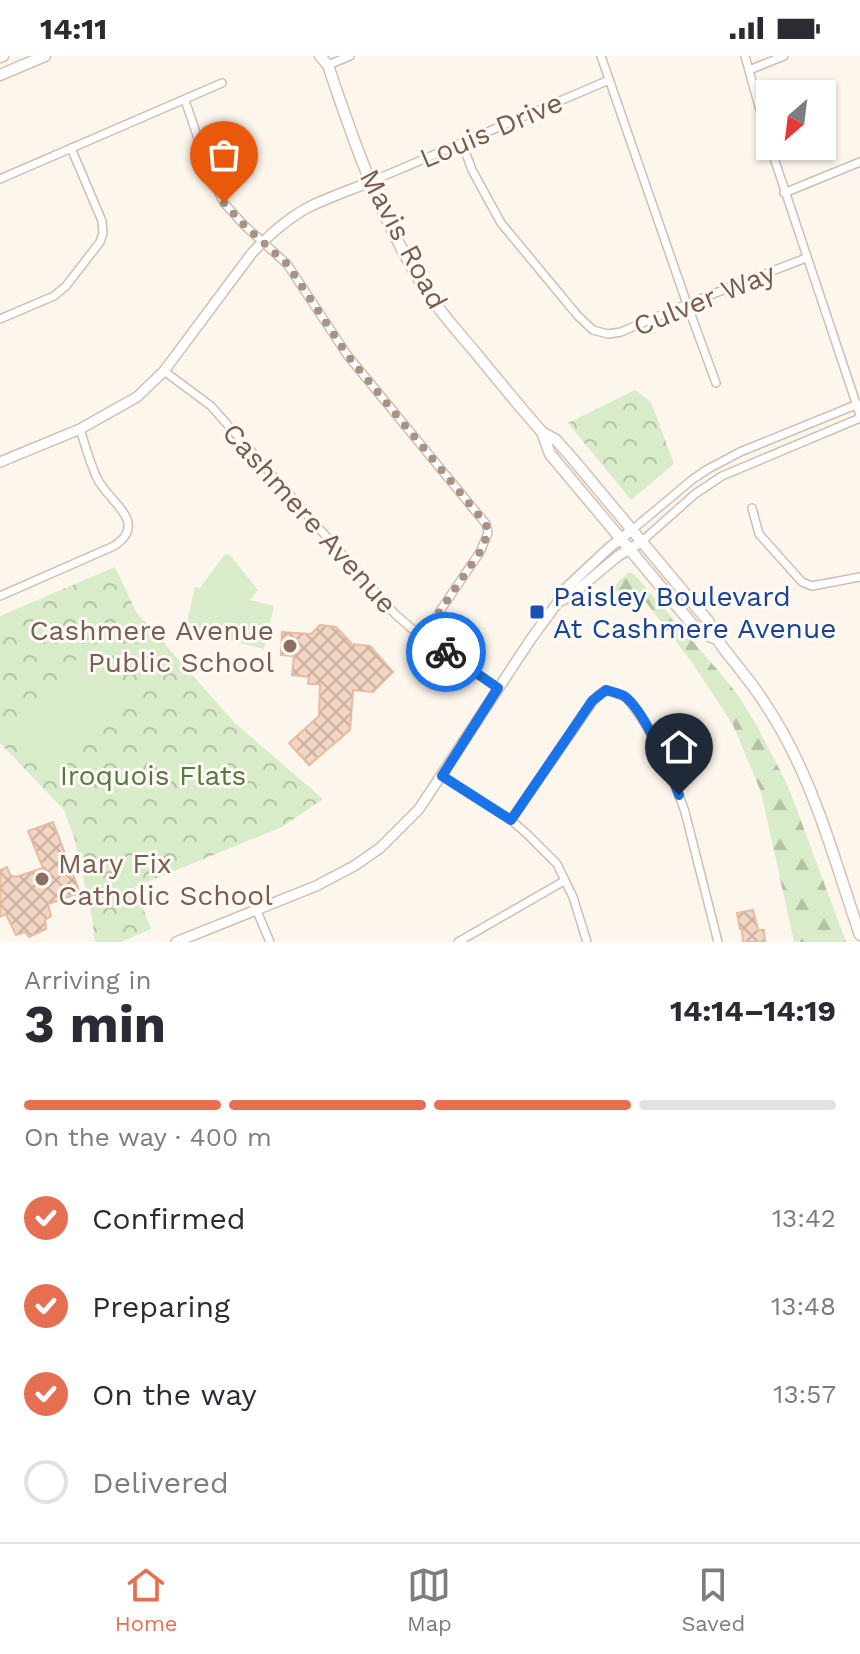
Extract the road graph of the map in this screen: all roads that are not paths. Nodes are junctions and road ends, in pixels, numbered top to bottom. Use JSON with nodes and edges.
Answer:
{"nodes":[{"id":1,"x":45,"y":56,"type":"edge"},
{"id":2,"x":350,"y":56,"type":"edge"},
{"id":3,"x":601,"y":56,"type":"edge"},
{"id":4,"x":745,"y":56,"type":"edge"},
{"id":5,"x":784,"y":56,"type":"edge"},
{"id":6,"x":326,"y":59,"type":"edge"},
{"id":7,"x":749,"y":70,"type":"junction"},
{"id":8,"x":0,"y":75,"type":"edge"},
{"id":9,"x":609,"y":80,"type":"junction"},
{"id":10,"x":222,"y":83,"type":"dead end"},
{"id":11,"x":756,"y":95,"type":"edge"},
{"id":12,"x":185,"y":100,"type":"junction"},
{"id":13,"x":462,"y":143,"type":"junction"},
{"id":14,"x":71,"y":148,"type":"junction"},
{"id":15,"x":774,"y":160,"type":"edge"},
{"id":16,"x":860,"y":162,"type":"edge"},
{"id":17,"x":0,"y":179,"type":"edge"},
{"id":18,"x":370,"y":182,"type":"junction"},
{"id":19,"x":784,"y":193,"type":"junction"},
{"id":20,"x":263,"y":241,"type":"junction"},
{"id":21,"x":806,"y":258,"type":"junction"},
{"id":22,"x":687,"y":304,"type":"junction"},
{"id":23,"x":0,"y":319,"type":"edge"},
{"id":24,"x":164,"y":371,"type":"junction"},
{"id":25,"x":716,"y":383,"type":"dead end"},
{"id":26,"x":858,"y":404,"type":"edge"},
{"id":27,"x":860,"y":416,"type":"edge"},
{"id":28,"x":80,"y":429,"type":"junction"},
{"id":29,"x":542,"y":432,"type":"junction"},
{"id":30,"x":0,"y":462,"type":"edge"},
{"id":31,"x":752,"y":508,"type":"dead end"},
{"id":32,"x":632,"y":530,"type":"junction"},
{"id":33,"x":621,"y":540,"type":"junction"},
{"id":34,"x":641,"y":542,"type":"junction"},
{"id":35,"x":629,"y":549,"type":"junction"},
{"id":36,"x":860,"y":577,"type":"edge"},
{"id":37,"x":0,"y":596,"type":"edge"},
{"id":38,"x":558,"y":602,"type":"junction"},
{"id":39,"x":423,"y":636,"type":"junction"},
{"id":40,"x":714,"y":638,"type":"junction"},
{"id":41,"x":498,"y":688,"type":"junction"},
{"id":42,"x":442,"y":776,"type":"junction"},
{"id":43,"x":511,"y":820,"type":"junction"},
{"id":44,"x":564,"y":881,"type":"junction"},
{"id":45,"x":256,"y":909,"type":"junction"},
{"id":46,"x":860,"y":935,"type":"edge"},
{"id":47,"x":176,"y":942,"type":"edge"},
{"id":48,"x":270,"y":942,"type":"edge"},
{"id":49,"x":458,"y":942,"type":"edge"},
{"id":50,"x":587,"y":942,"type":"edge"},
{"id":51,"x":718,"y":942,"type":"edge"}],
"edges":[{"from":1,"to":8,"type":"main road"},
{"from":2,"to":6,"type":"street"},
{"from":3,"to":9,"type":"street"},
{"from":4,"to":7,"type":"street"},
{"from":5,"to":7,"type":"street"},
{"from":6,"to":18,"type":"main road","name":"Mavis Road"},
{"from":7,"to":11,"type":"street"},
{"from":9,"to":13,"type":"street","name":"Louis Drive"},
{"from":9,"to":22,"type":"street"},
{"from":10,"to":12,"type":"street"},
{"from":12,"to":14,"type":"street"},
{"from":12,"to":20,"type":"street"},
{"from":13,"to":18,"type":"street","name":"Louis Drive"},
{"from":13,"to":22,"type":"street","name":"Culver Way"},
{"from":14,"to":17,"type":"street"},
{"from":14,"to":23,"type":"street"},
{"from":15,"to":19,"type":"street"},
{"from":16,"to":19,"type":"street"},
{"from":18,"to":20,"type":"street","name":"Louis Drive"},
{"from":18,"to":29,"type":"main road","name":"Mavis Road"},
{"from":19,"to":21,"type":"street"},
{"from":20,"to":24,"type":"street","name":"Louis Drive"},
{"from":20,"to":39,"type":"street"},
{"from":21,"to":22,"type":"street","name":"Culver Way"},
{"from":21,"to":26,"type":"street"},
{"from":22,"to":25,"type":"street"},
{"from":24,"to":28,"type":"street","name":"Louis Drive"},
{"from":24,"to":39,"type":"street","name":"Cashmere Avenue"},
{"from":26,"to":27,"type":"street"},
{"from":26,"to":32,"type":"street"},
{"from":27,"to":34,"type":"street"},
{"from":28,"to":30,"type":"street","name":"Louis Drive"},
{"from":28,"to":37,"type":"street"},
{"from":29,"to":32,"type":"main road","name":"Mavis Road"},
{"from":29,"to":33,"type":"main road","name":"Mavis Road"},
{"from":31,"to":36,"type":"street"},
{"from":32,"to":33,"type":"street"},
{"from":32,"to":34,"type":"main road","name":"Mavis Road"},
{"from":33,"to":35,"type":"main road","name":"Mavis Road"},
{"from":33,"to":38,"type":"street"},
{"from":34,"to":35,"type":"street"},
{"from":34,"to":40,"type":"main road","name":"Mavis Road"},
{"from":35,"to":38,"type":"street"},
{"from":35,"to":40,"type":"main road","name":"Mavis Road"},
{"from":38,"to":41,"type":"street"},
{"from":39,"to":41,"type":"street","name":"Cashmere Avenue"},
{"from":40,"to":46,"type":"main road","name":"Mavis Road"},
{"from":41,"to":42,"type":"street"},
{"from":42,"to":43,"type":"street"},
{"from":42,"to":45,"type":"street"},
{"from":43,"to":44,"type":"street"},
{"from":43,"to":51,"type":"street"},
{"from":44,"to":49,"type":"street"},
{"from":44,"to":50,"type":"street"},
{"from":45,"to":47,"type":"street"},
{"from":45,"to":48,"type":"street"}]}
